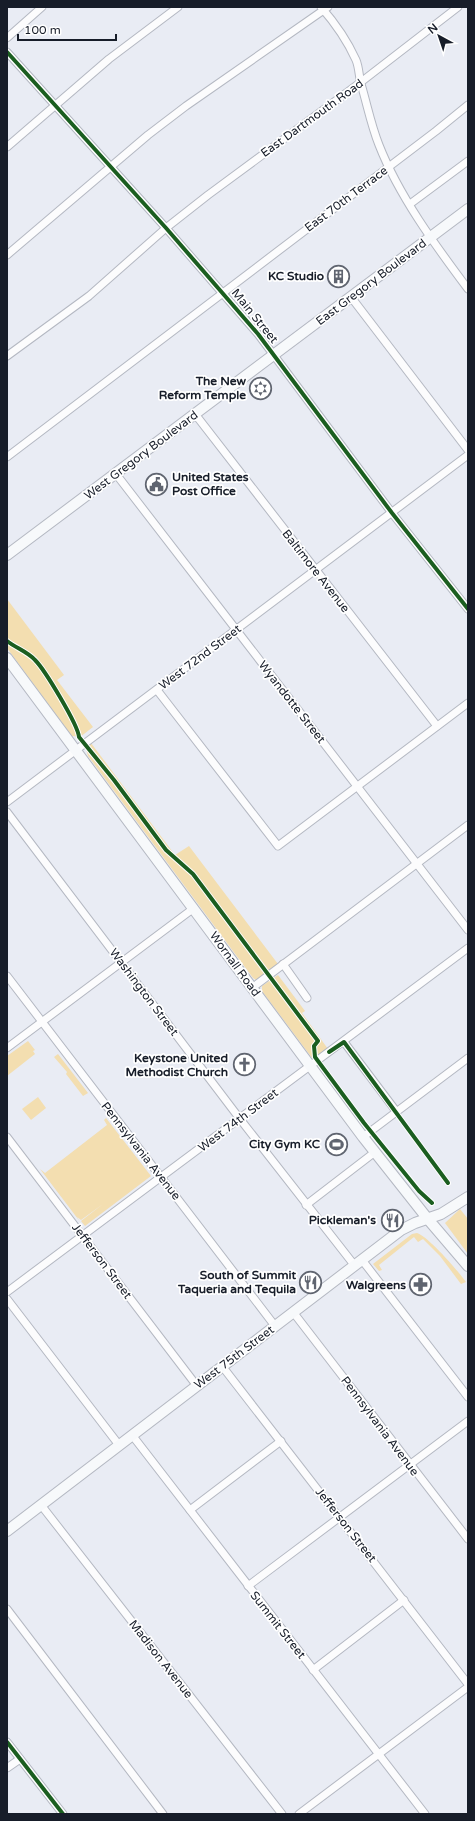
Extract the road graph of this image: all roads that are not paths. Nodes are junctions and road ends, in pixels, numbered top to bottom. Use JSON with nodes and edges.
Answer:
{"nodes":[{"id":1,"x":42,"y":7,"type":"edge"},
{"id":2,"x":178,"y":7,"type":"edge"},
{"id":3,"x":458,"y":7,"type":"edge"},
{"id":4,"x":324,"y":8,"type":"edge"},
{"id":5,"x":7,"y":38,"type":"edge"},
{"id":6,"x":7,"y":52,"type":"edge"},
{"id":7,"x":361,"y":82,"type":"junction"},
{"id":8,"x":468,"y":105,"type":"edge"},
{"id":9,"x":55,"y":106,"type":"junction"},
{"id":10,"x":7,"y":147,"type":"edge"},
{"id":11,"x":468,"y":162,"type":"edge"},
{"id":12,"x":389,"y":166,"type":"junction"},
{"id":13,"x":111,"y":167,"type":"junction"},
{"id":14,"x":410,"y":204,"type":"junction"},
{"id":15,"x":468,"y":209,"type":"edge"},
{"id":16,"x":166,"y":228,"type":"junction"},
{"id":17,"x":430,"y":238,"type":"junction"},
{"id":18,"x":7,"y":255,"type":"edge"},
{"id":19,"x":468,"y":289,"type":"edge"},
{"id":20,"x":223,"y":292,"type":"junction"},
{"id":21,"x":351,"y":297,"type":"junction"},
{"id":22,"x":274,"y":355,"type":"junction"},
{"id":23,"x":7,"y":356,"type":"edge"},
{"id":24,"x":195,"y":414,"type":"junction"},
{"id":25,"x":468,"y":450,"type":"edge"},
{"id":26,"x":468,"y":455,"type":"edge"},
{"id":27,"x":7,"y":457,"type":"edge"},
{"id":28,"x":116,"y":474,"type":"junction"},
{"id":29,"x":392,"y":513,"type":"junction"},
{"id":30,"x":7,"y":555,"type":"edge"},
{"id":31,"x":316,"y":570,"type":"junction"},
{"id":32,"x":468,"y":609,"type":"edge"},
{"id":33,"x":236,"y":630,"type":"junction"},
{"id":34,"x":7,"y":658,"type":"edge"},
{"id":35,"x":157,"y":690,"type":"junction"},
{"id":36,"x":468,"y":703,"type":"edge"},
{"id":37,"x":437,"y":726,"type":"junction"},
{"id":38,"x":77,"y":751,"type":"junction"},
{"id":39,"x":358,"y":786,"type":"junction"},
{"id":40,"x":7,"y":802,"type":"edge"},
{"id":41,"x":7,"y":812,"type":"edge"},
{"id":42,"x":468,"y":826,"type":"edge"},
{"id":43,"x":417,"y":864,"type":"junction"},
{"id":44,"x":194,"y":908,"type":"junction"},
{"id":45,"x":468,"y":930,"type":"edge"},
{"id":46,"x":468,"y":948,"type":"edge"},
{"id":47,"x":122,"y":962,"type":"junction"},
{"id":48,"x":283,"y":964,"type":"junction"},
{"id":49,"x":7,"y":976,"type":"edge"},
{"id":50,"x":252,"y":988,"type":"junction"},
{"id":51,"x":307,"y":998,"type":"dead end"},
{"id":52,"x":41,"y":1021,"type":"junction"},
{"id":53,"x":344,"y":1042,"type":"junction"},
{"id":54,"x":7,"y":1048,"type":"edge"},
{"id":55,"x":468,"y":1058,"type":"edge"},
{"id":56,"x":310,"y":1066,"type":"junction"},
{"id":57,"x":396,"y":1112,"type":"junction"},
{"id":58,"x":240,"y":1119,"type":"junction"},
{"id":59,"x":7,"y":1137,"type":"edge"},
{"id":60,"x":363,"y":1137,"type":"junction"},
{"id":61,"x":375,"y":1152,"type":"junction"},
{"id":62,"x":161,"y":1178,"type":"junction"},
{"id":63,"x":468,"y":1197,"type":"edge"},
{"id":64,"x":306,"y":1205,"type":"junction"},
{"id":65,"x":427,"y":1218,"type":"junction"},
{"id":66,"x":83,"y":1236,"type":"junction"},
{"id":67,"x":358,"y":1263,"type":"junction"},
{"id":68,"x":468,"y":1266,"type":"edge"},
{"id":69,"x":7,"y":1292,"type":"edge"},
{"id":70,"x":7,"y":1299,"type":"edge"},
{"id":71,"x":293,"y":1312,"type":"junction"},
{"id":72,"x":275,"y":1326,"type":"junction"},
{"id":73,"x":222,"y":1366,"type":"junction"},
{"id":74,"x":196,"y":1386,"type":"junction"},
{"id":75,"x":468,"y":1398,"type":"edge"},
{"id":76,"x":468,"y":1421,"type":"edge"},
{"id":77,"x":132,"y":1435,"type":"junction"},
{"id":78,"x":281,"y":1441,"type":"junction"},
{"id":79,"x":119,"y":1445,"type":"junction"},
{"id":80,"x":409,"y":1464,"type":"junction"},
{"id":81,"x":41,"y":1505,"type":"junction"},
{"id":82,"x":190,"y":1510,"type":"junction"},
{"id":83,"x":340,"y":1517,"type":"junction"},
{"id":84,"x":7,"y":1530,"type":"edge"},
{"id":85,"x":468,"y":1539,"type":"edge"},
{"id":86,"x":248,"y":1586,"type":"junction"},
{"id":87,"x":404,"y":1600,"type":"junction"},
{"id":88,"x":7,"y":1610,"type":"edge"},
{"id":89,"x":313,"y":1670,"type":"junction"},
{"id":90,"x":468,"y":1684,"type":"edge"},
{"id":91,"x":468,"y":1687,"type":"edge"},
{"id":92,"x":7,"y":1742,"type":"edge"},
{"id":93,"x":378,"y":1754,"type":"junction"},
{"id":94,"x":20,"y":1759,"type":"junction"},
{"id":95,"x":7,"y":1768,"type":"edge"},
{"id":96,"x":62,"y":1814,"type":"edge"},
{"id":97,"x":163,"y":1814,"type":"edge"},
{"id":98,"x":282,"y":1814,"type":"edge"},
{"id":99,"x":299,"y":1814,"type":"edge"},
{"id":100,"x":425,"y":1814,"type":"edge"}],
"edges":[{"from":1,"to":5,"type":"street"},
{"from":2,"to":9,"type":"street"},
{"from":3,"to":7,"type":"street","name":"East Dartmouth Road"},
{"from":4,"to":7,"type":"street"},
{"from":4,"to":13,"type":"street"},
{"from":6,"to":9,"type":"street","name":"Main Street"},
{"from":7,"to":12,"type":"street"},
{"from":7,"to":16,"type":"street","name":"East Dartmouth Road"},
{"from":8,"to":12,"type":"street","name":"East 70th Terrace"},
{"from":9,"to":10,"type":"street"},
{"from":9,"to":13,"type":"street","name":"Main Street"},
{"from":11,"to":14,"type":"street"},
{"from":12,"to":14,"type":"street"},
{"from":12,"to":20,"type":"street","name":"East 70th Terrace"},
{"from":13,"to":16,"type":"street","name":"Main Street"},
{"from":13,"to":18,"type":"street"},
{"from":14,"to":17,"type":"street"},
{"from":15,"to":17,"type":"main road","name":"East Gregory Boulevard"},
{"from":16,"to":20,"type":"street","name":"Main Street"},
{"from":16,"to":23,"type":"street","name":"East Dartmouth Road"},
{"from":17,"to":19,"type":"street"},
{"from":17,"to":21,"type":"main road","name":"East Gregory Boulevard"},
{"from":20,"to":22,"type":"street","name":"Main Street"},
{"from":20,"to":27,"type":"street","name":"East 70th Terrace"},
{"from":21,"to":22,"type":"main road","name":"East Gregory Boulevard"},
{"from":21,"to":25,"type":"street"},
{"from":22,"to":24,"type":"main road","name":"West Gregory Boulevard"},
{"from":22,"to":29,"type":"street","name":"Main Street"},
{"from":24,"to":28,"type":"main road","name":"West Gregory Boulevard"},
{"from":24,"to":31,"type":"street","name":"Baltimore Avenue"},
{"from":26,"to":29,"type":"street","name":"West 72nd Street"},
{"from":28,"to":30,"type":"main road","name":"West Gregory Boulevard"},
{"from":28,"to":33,"type":"street","name":"Wyandotte Street"},
{"from":29,"to":31,"type":"street","name":"West 72nd Street"},
{"from":29,"to":32,"type":"street","name":"Main Street"},
{"from":31,"to":33,"type":"street","name":"West 72nd Street"},
{"from":31,"to":37,"type":"street","name":"Baltimore Avenue"},
{"from":33,"to":35,"type":"street","name":"West 72nd Street"},
{"from":33,"to":39,"type":"street","name":"Wyandotte Street"},
{"from":34,"to":38,"type":"main road","name":"Wornall Road"},
{"from":35,"to":38,"type":"street","name":"West 72nd Street"},
{"from":35,"to":39,"type":"street"},
{"from":36,"to":37,"type":"street"},
{"from":37,"to":39,"type":"street"},
{"from":38,"to":40,"type":"street","name":"West 72nd Street"},
{"from":38,"to":44,"type":"main road","name":"Wornall Road"},
{"from":39,"to":43,"type":"street","name":"Wyandotte Street"},
{"from":41,"to":47,"type":"street","name":"Washington Street"},
{"from":42,"to":43,"type":"street"},
{"from":43,"to":45,"type":"street","name":"Wyandotte Street"},
{"from":43,"to":48,"type":"street"},
{"from":44,"to":47,"type":"street"},
{"from":44,"to":50,"type":"main road","name":"Wornall Road"},
{"from":46,"to":53,"type":"street","name":"West 74th Street"},
{"from":47,"to":52,"type":"street"},
{"from":47,"to":58,"type":"street","name":"Washington Street"},
{"from":48,"to":50,"type":"street"},
{"from":48,"to":51,"type":"street"},
{"from":49,"to":52,"type":"street","name":"Pennsylvania Avenue"},
{"from":50,"to":56,"type":"main road","name":"Wornall Road"},
{"from":52,"to":54,"type":"street"},
{"from":52,"to":62,"type":"street","name":"Pennsylvania Avenue"},
{"from":53,"to":56,"type":"street","name":"West 74th Street"},
{"from":53,"to":57,"type":"street"},
{"from":55,"to":57,"type":"street"},
{"from":56,"to":58,"type":"street","name":"West 74th Street"},
{"from":56,"to":60,"type":"main road","name":"Wornall Road"},
{"from":57,"to":60,"type":"street"},
{"from":58,"to":62,"type":"street","name":"West 74th Street"},
{"from":58,"to":64,"type":"street","name":"Washington Street"},
{"from":59,"to":66,"type":"street","name":"Jefferson Street"},
{"from":60,"to":61,"type":"main road","name":"Wornall Road"},
{"from":61,"to":64,"type":"street"},
{"from":61,"to":65,"type":"main road","name":"Wornall Road"},
{"from":62,"to":66,"type":"street","name":"West 74th Street"},
{"from":62,"to":72,"type":"street","name":"Pennsylvania Avenue"},
{"from":63,"to":65,"type":"main road","name":"West 75th Street"},
{"from":64,"to":67,"type":"street","name":"Washington Street"},
{"from":65,"to":67,"type":"main road","name":"West 75th Street"},
{"from":65,"to":68,"type":"main road","name":"Wornall Road"},
{"from":66,"to":69,"type":"street","name":"West 74th Street"},
{"from":66,"to":74,"type":"street","name":"Jefferson Street"},
{"from":67,"to":71,"type":"main road","name":"West 75th Street"},
{"from":67,"to":75,"type":"street","name":"Washington Street"},
{"from":70,"to":79,"type":"street"},
{"from":71,"to":72,"type":"main road","name":"West 75th Street"},
{"from":71,"to":80,"type":"street","name":"Pennsylvania Avenue"},
{"from":72,"to":73,"type":"main road","name":"West 75th Street"},
{"from":73,"to":74,"type":"main road","name":"West 75th Street"},
{"from":73,"to":78,"type":"street","name":"Jefferson Street"},
{"from":74,"to":77,"type":"main road","name":"West 75th Street"},
{"from":76,"to":80,"type":"street"},
{"from":77,"to":79,"type":"main road","name":"West 75th Street"},
{"from":77,"to":82,"type":"street","name":"Summit Street"},
{"from":78,"to":82,"type":"street"},
{"from":78,"to":83,"type":"street","name":"Jefferson Street"},
{"from":79,"to":81,"type":"main road","name":"West 75th Street"},
{"from":80,"to":83,"type":"street"},
{"from":80,"to":85,"type":"street","name":"Pennsylvania Avenue"},
{"from":81,"to":84,"type":"main road","name":"West 75th Street"},
{"from":81,"to":98,"type":"street","name":"Madison Avenue"},
{"from":82,"to":86,"type":"street","name":"Summit Street"},
{"from":83,"to":86,"type":"street"},
{"from":83,"to":87,"type":"street","name":"Jefferson Street"},
{"from":86,"to":89,"type":"street","name":"Summit Street"},
{"from":87,"to":89,"type":"street"},
{"from":87,"to":90,"type":"street","name":"Jefferson Street"},
{"from":88,"to":97,"type":"street"},
{"from":89,"to":93,"type":"street","name":"Summit Street"},
{"from":91,"to":93,"type":"street"},
{"from":92,"to":94,"type":"street"},
{"from":93,"to":99,"type":"street"},
{"from":93,"to":100,"type":"street","name":"Summit Street"},
{"from":94,"to":95,"type":"street"},
{"from":94,"to":96,"type":"street"}]}
